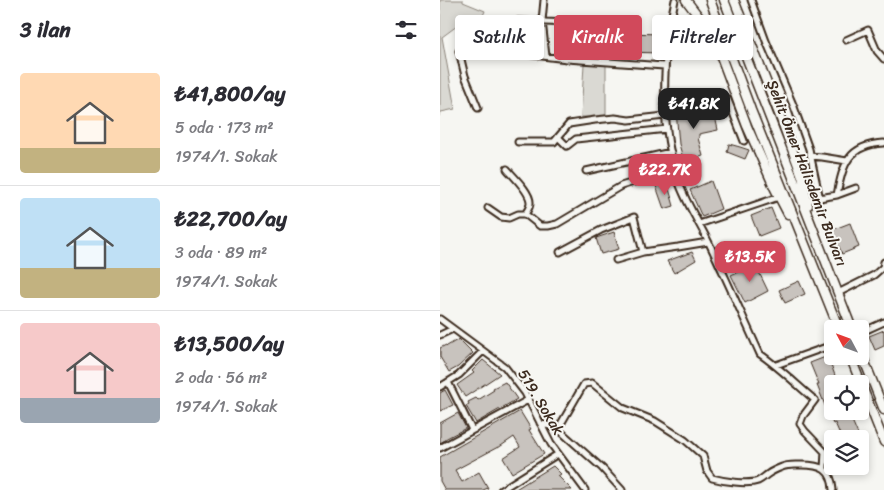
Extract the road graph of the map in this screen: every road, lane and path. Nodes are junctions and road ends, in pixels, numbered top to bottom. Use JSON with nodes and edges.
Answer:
{"nodes":[{"id":1,"x":544,"y":0,"type":"edge"},
{"id":2,"x":675,"y":0,"type":"edge"},
{"id":3,"x":686,"y":0,"type":"edge"},
{"id":4,"x":710,"y":0,"type":"edge"},
{"id":5,"x":724,"y":0,"type":"edge"},
{"id":6,"x":734,"y":0,"type":"edge"},
{"id":7,"x":751,"y":0,"type":"edge"},
{"id":8,"x":543,"y":15,"type":"edge"},
{"id":9,"x":672,"y":15,"type":"edge"},
{"id":10,"x":697,"y":15,"type":"edge"},
{"id":11,"x":544,"y":38,"type":"edge"},
{"id":12,"x":846,"y":40,"type":"dead end"},
{"id":13,"x":546,"y":56,"type":"junction"},
{"id":14,"x":884,"y":59,"type":"edge"},
{"id":15,"x":665,"y":60,"type":"edge"},
{"id":16,"x":722,"y":60,"type":"edge"},
{"id":17,"x":664,"y":66,"type":"junction"},
{"id":18,"x":664,"y":104,"type":"junction"},
{"id":19,"x":478,"y":108,"type":"dead end"},
{"id":20,"x":665,"y":116,"type":"junction"},
{"id":21,"x":667,"y":129,"type":"junction"},
{"id":22,"x":558,"y":137,"type":"junction"},
{"id":23,"x":744,"y":141,"type":"dead end"},
{"id":24,"x":518,"y":142,"type":"dead end"},
{"id":25,"x":884,"y":143,"type":"edge"},
{"id":26,"x":670,"y":152,"type":"junction"},
{"id":27,"x":811,"y":156,"type":"junction"},
{"id":28,"x":847,"y":161,"type":"junction"},
{"id":29,"x":507,"y":169,"type":"dead end"},
{"id":30,"x":586,"y":171,"type":"dead end"},
{"id":31,"x":676,"y":175,"type":"junction"},
{"id":32,"x":856,"y":188,"type":"dead end"},
{"id":33,"x":837,"y":195,"type":"junction"},
{"id":34,"x":779,"y":198,"type":"junction"},
{"id":35,"x":820,"y":199,"type":"junction"},
{"id":36,"x":807,"y":200,"type":"junction"},
{"id":37,"x":488,"y":208,"type":"dead end"},
{"id":38,"x":524,"y":214,"type":"junction"},
{"id":39,"x":699,"y":224,"type":"junction"},
{"id":40,"x":814,"y":231,"type":"junction"},
{"id":41,"x":708,"y":242,"type":"junction"},
{"id":42,"x":805,"y":244,"type":"junction"},
{"id":43,"x":560,"y":252,"type":"dead end"},
{"id":44,"x":643,"y":252,"type":"junction"},
{"id":45,"x":616,"y":260,"type":"dead end"},
{"id":46,"x":884,"y":262,"type":"edge"},
{"id":47,"x":838,"y":294,"type":"junction"},
{"id":48,"x":440,"y":319,"type":"edge"},
{"id":49,"x":835,"y":320,"type":"edge"},
{"id":50,"x":848,"y":320,"type":"edge"},
{"id":51,"x":884,"y":322,"type":"edge"},
{"id":52,"x":453,"y":329,"type":"junction"},
{"id":53,"x":869,"y":329,"type":"edge"},
{"id":54,"x":440,"y":335,"type":"edge"},
{"id":55,"x":824,"y":348,"type":"edge"},
{"id":56,"x":483,"y":351,"type":"junction"},
{"id":57,"x":854,"y":365,"type":"edge"},
{"id":58,"x":866,"y":365,"type":"edge"},
{"id":59,"x":776,"y":366,"type":"junction"},
{"id":60,"x":448,"y":382,"type":"junction"},
{"id":61,"x":440,"y":386,"type":"edge"},
{"id":62,"x":528,"y":400,"type":"junction"},
{"id":63,"x":884,"y":410,"type":"edge"},
{"id":64,"x":540,"y":423,"type":"junction"},
{"id":65,"x":558,"y":429,"type":"junction"},
{"id":66,"x":472,"y":430,"type":"junction"},
{"id":67,"x":884,"y":442,"type":"edge"},
{"id":68,"x":440,"y":448,"type":"edge"},
{"id":69,"x":824,"y":451,"type":"edge"},
{"id":70,"x":558,"y":454,"type":"junction"},
{"id":71,"x":824,"y":469,"type":"edge"},
{"id":72,"x":830,"y":475,"type":"edge"},
{"id":73,"x":506,"y":489,"type":"edge"},
{"id":74,"x":585,"y":490,"type":"edge"},
{"id":75,"x":622,"y":490,"type":"edge"},
{"id":76,"x":833,"y":490,"type":"edge"}],
"edges":[{"from":1,"to":8,"type":"street"},
{"from":2,"to":9,"type":"street"},
{"from":3,"to":10,"type":"highway","name":"Şehit Ömer Halisdemir Bulvarı"},
{"from":4,"to":42,"type":"highway","name":"Şehit Ömer Halisdemir Bulvarı"},
{"from":5,"to":40,"type":"highway","name":"Şehit Ömer Halisdemir Bulvarı"},
{"from":6,"to":36,"type":"highway"},
{"from":7,"to":27,"type":"street"},
{"from":11,"to":13,"type":"street"},
{"from":12,"to":14,"type":"street"},
{"from":13,"to":17,"type":"street"},
{"from":13,"to":19,"type":"street"},
{"from":15,"to":17,"type":"street"},
{"from":16,"to":34,"type":"highway","name":"Şehit Ömer Halisdemir Bulvarı"},
{"from":17,"to":18,"type":"street"},
{"from":18,"to":20,"type":"street"},
{"from":18,"to":23,"type":"street"},
{"from":20,"to":21,"type":"street"},
{"from":20,"to":22,"type":"street"},
{"from":21,"to":22,"type":"street"},
{"from":21,"to":26,"type":"street"},
{"from":22,"to":24,"type":"street"},
{"from":25,"to":28,"type":"street"},
{"from":26,"to":30,"type":"street"},
{"from":26,"to":31,"type":"street"},
{"from":27,"to":28,"type":"street"},
{"from":27,"to":35,"type":"street"},
{"from":28,"to":33,"type":"street"},
{"from":29,"to":38,"type":"street"},
{"from":31,"to":38,"type":"street"},
{"from":31,"to":39,"type":"street"},
{"from":32,"to":33,"type":"street"},
{"from":33,"to":35,"type":"street"},
{"from":34,"to":39,"type":"street"},
{"from":34,"to":42,"type":"highway","name":"Şehit Ömer Halisdemir Bulvarı"},
{"from":35,"to":36,"type":"street"},
{"from":36,"to":40,"type":"highway"},
{"from":37,"to":38,"type":"street"},
{"from":39,"to":41,"type":"street"},
{"from":40,"to":47,"type":"highway","name":"Şehit Ömer Halisdemir Bulvarı"},
{"from":41,"to":44,"type":"street"},
{"from":41,"to":59,"type":"street"},
{"from":42,"to":49,"type":"highway","name":"Şehit Ömer Halisdemir Bulvarı"},
{"from":43,"to":44,"type":"street"},
{"from":44,"to":45,"type":"street"},
{"from":46,"to":47,"type":"street"},
{"from":47,"to":50,"type":"highway","name":"Şehit Ömer Halisdemir Bulvarı"},
{"from":48,"to":52,"type":"street","name":"519. Sokak"},
{"from":51,"to":53,"type":"street"},
{"from":52,"to":54,"type":"street"},
{"from":52,"to":56,"type":"street","name":"519. Sokak"},
{"from":55,"to":59,"type":"street"},
{"from":56,"to":60,"type":"street"},
{"from":56,"to":62,"type":"street","name":"519. Sokak"},
{"from":57,"to":67,"type":"highway"},
{"from":58,"to":63,"type":"highway"},
{"from":59,"to":69,"type":"street"},
{"from":60,"to":61,"type":"street"},
{"from":60,"to":66,"type":"street"},
{"from":62,"to":64,"type":"street","name":"519. Sokak"},
{"from":62,"to":66,"type":"street"},
{"from":64,"to":65,"type":"street"},
{"from":64,"to":70,"type":"street","name":"519. Sokak"},
{"from":65,"to":71,"type":"street"},
{"from":65,"to":75,"type":"street"},
{"from":66,"to":68,"type":"street"},
{"from":70,"to":73,"type":"street"},
{"from":70,"to":74,"type":"street","name":"519. Sokak"},
{"from":72,"to":76,"type":"street"}]}
